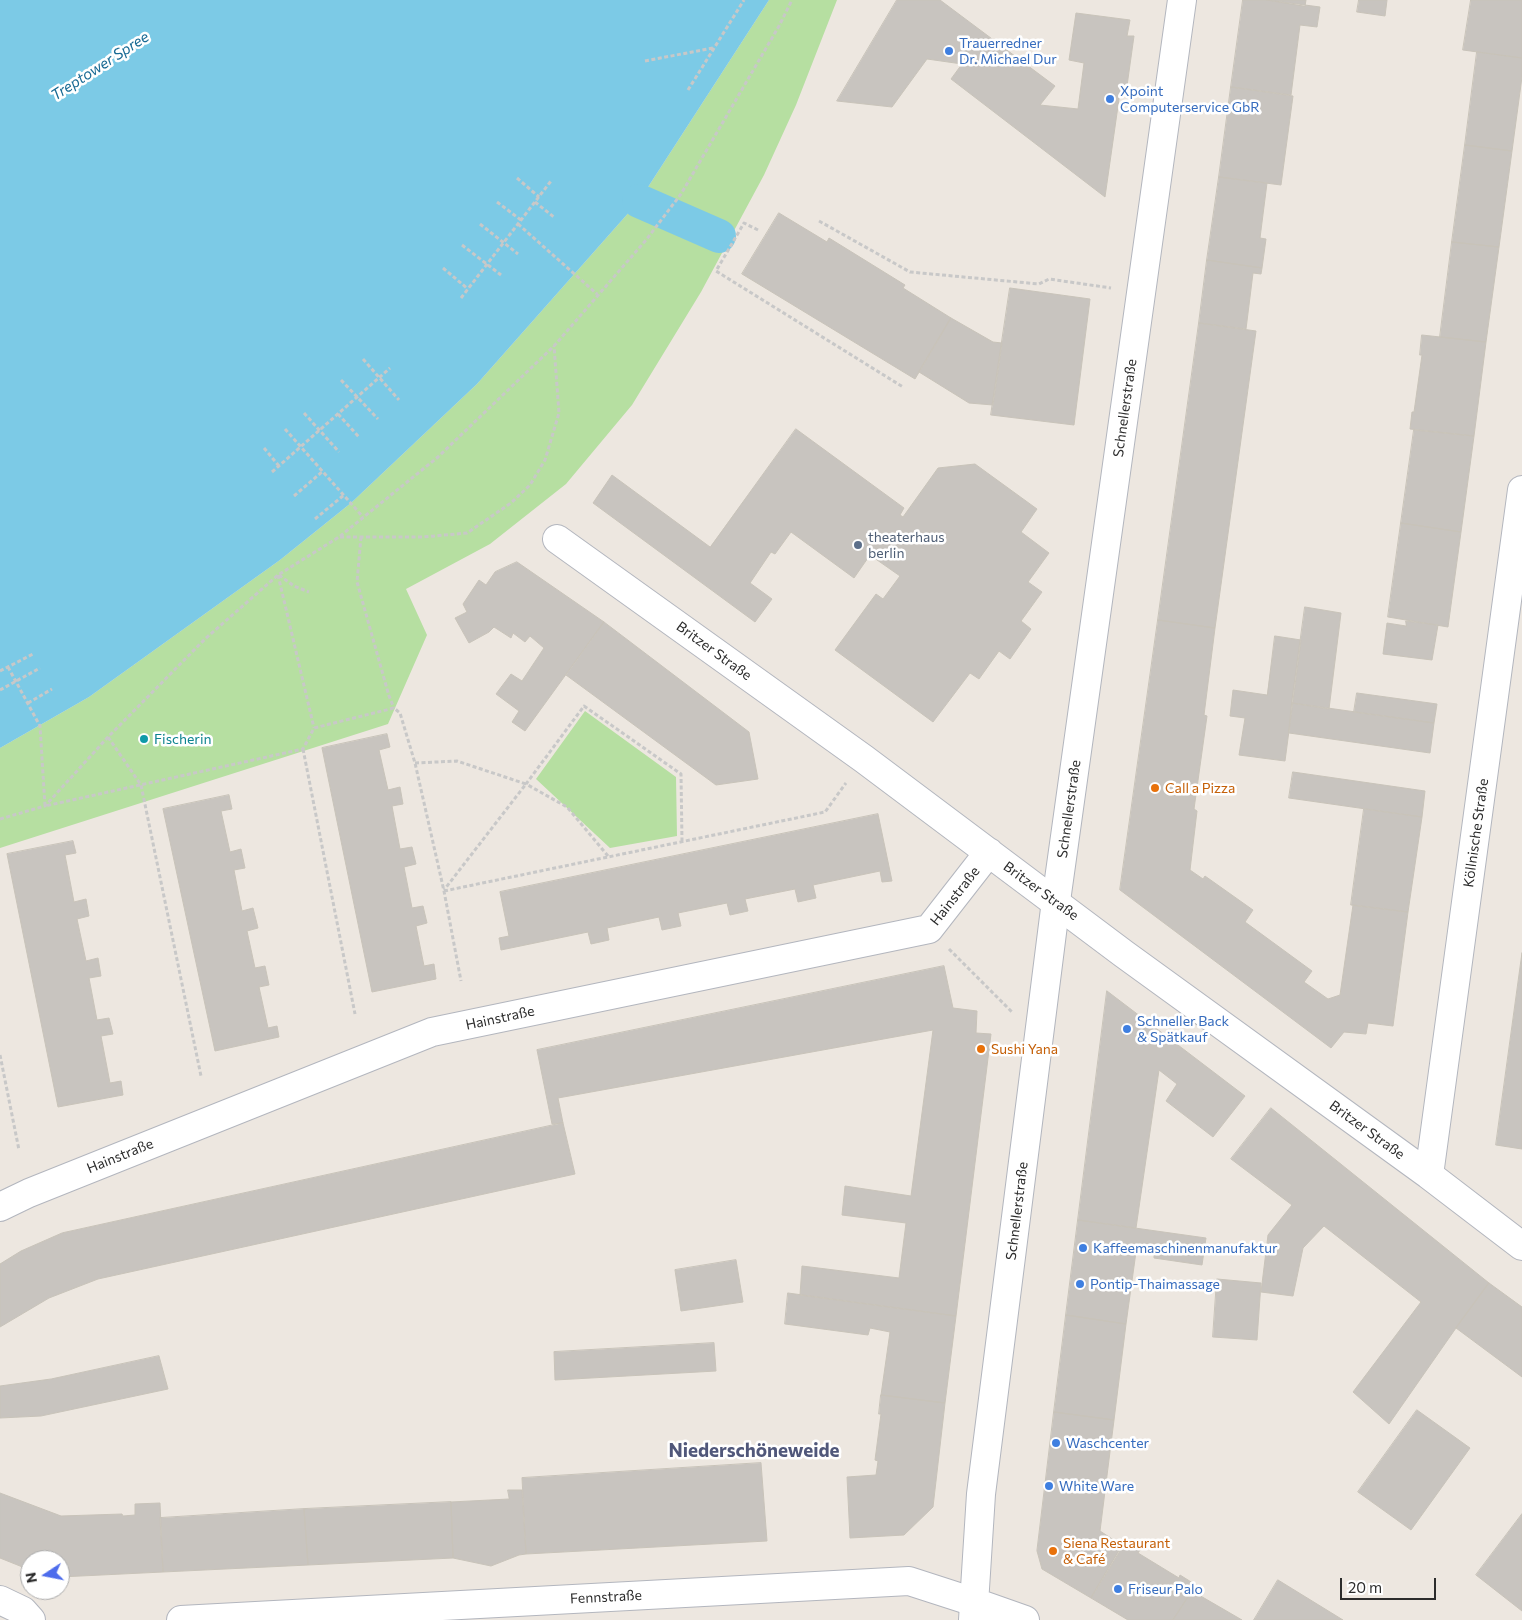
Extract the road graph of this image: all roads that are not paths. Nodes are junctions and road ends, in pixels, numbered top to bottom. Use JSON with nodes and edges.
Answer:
{"nodes":[{"id":1,"x":1182,"y":0,"type":"edge"},
{"id":2,"x":1522,"y":490,"type":"edge"},
{"id":3,"x":557,"y":539,"type":"dead end"},
{"id":4,"x":989,"y":852,"type":"junction"},
{"id":5,"x":1056,"y":901,"type":"junction"},
{"id":6,"x":1429,"y":1175,"type":"junction"},
{"id":7,"x":0,"y":1207,"type":"edge"},
{"id":8,"x":1522,"y":1246,"type":"edge"},
{"id":9,"x":0,"y":1600,"type":"edge"},
{"id":10,"x":973,"y":1611,"type":"edge"},
{"id":11,"x":31,"y":1620,"type":"edge"},
{"id":12,"x":181,"y":1620,"type":"edge"},
{"id":13,"x":1024,"y":1620,"type":"edge"}],
"edges":[{"from":1,"to":5,"type":"street","name":"Schnellerstraße"},
{"from":2,"to":6,"type":"street","name":"Köllnische Straße"},
{"from":3,"to":4,"type":"street","name":"Britzer Straße"},
{"from":4,"to":5,"type":"street","name":"Britzer Straße"},
{"from":4,"to":7,"type":"street","name":"Hainstraße"},
{"from":5,"to":6,"type":"street","name":"Britzer Straße"},
{"from":5,"to":10,"type":"street","name":"Schnellerstraße"},
{"from":6,"to":8,"type":"street","name":"Britzer Straße"},
{"from":9,"to":11,"type":"street"},
{"from":10,"to":12,"type":"street","name":"Fennstraße"},
{"from":10,"to":13,"type":"street","name":"Fennstraße"}]}
